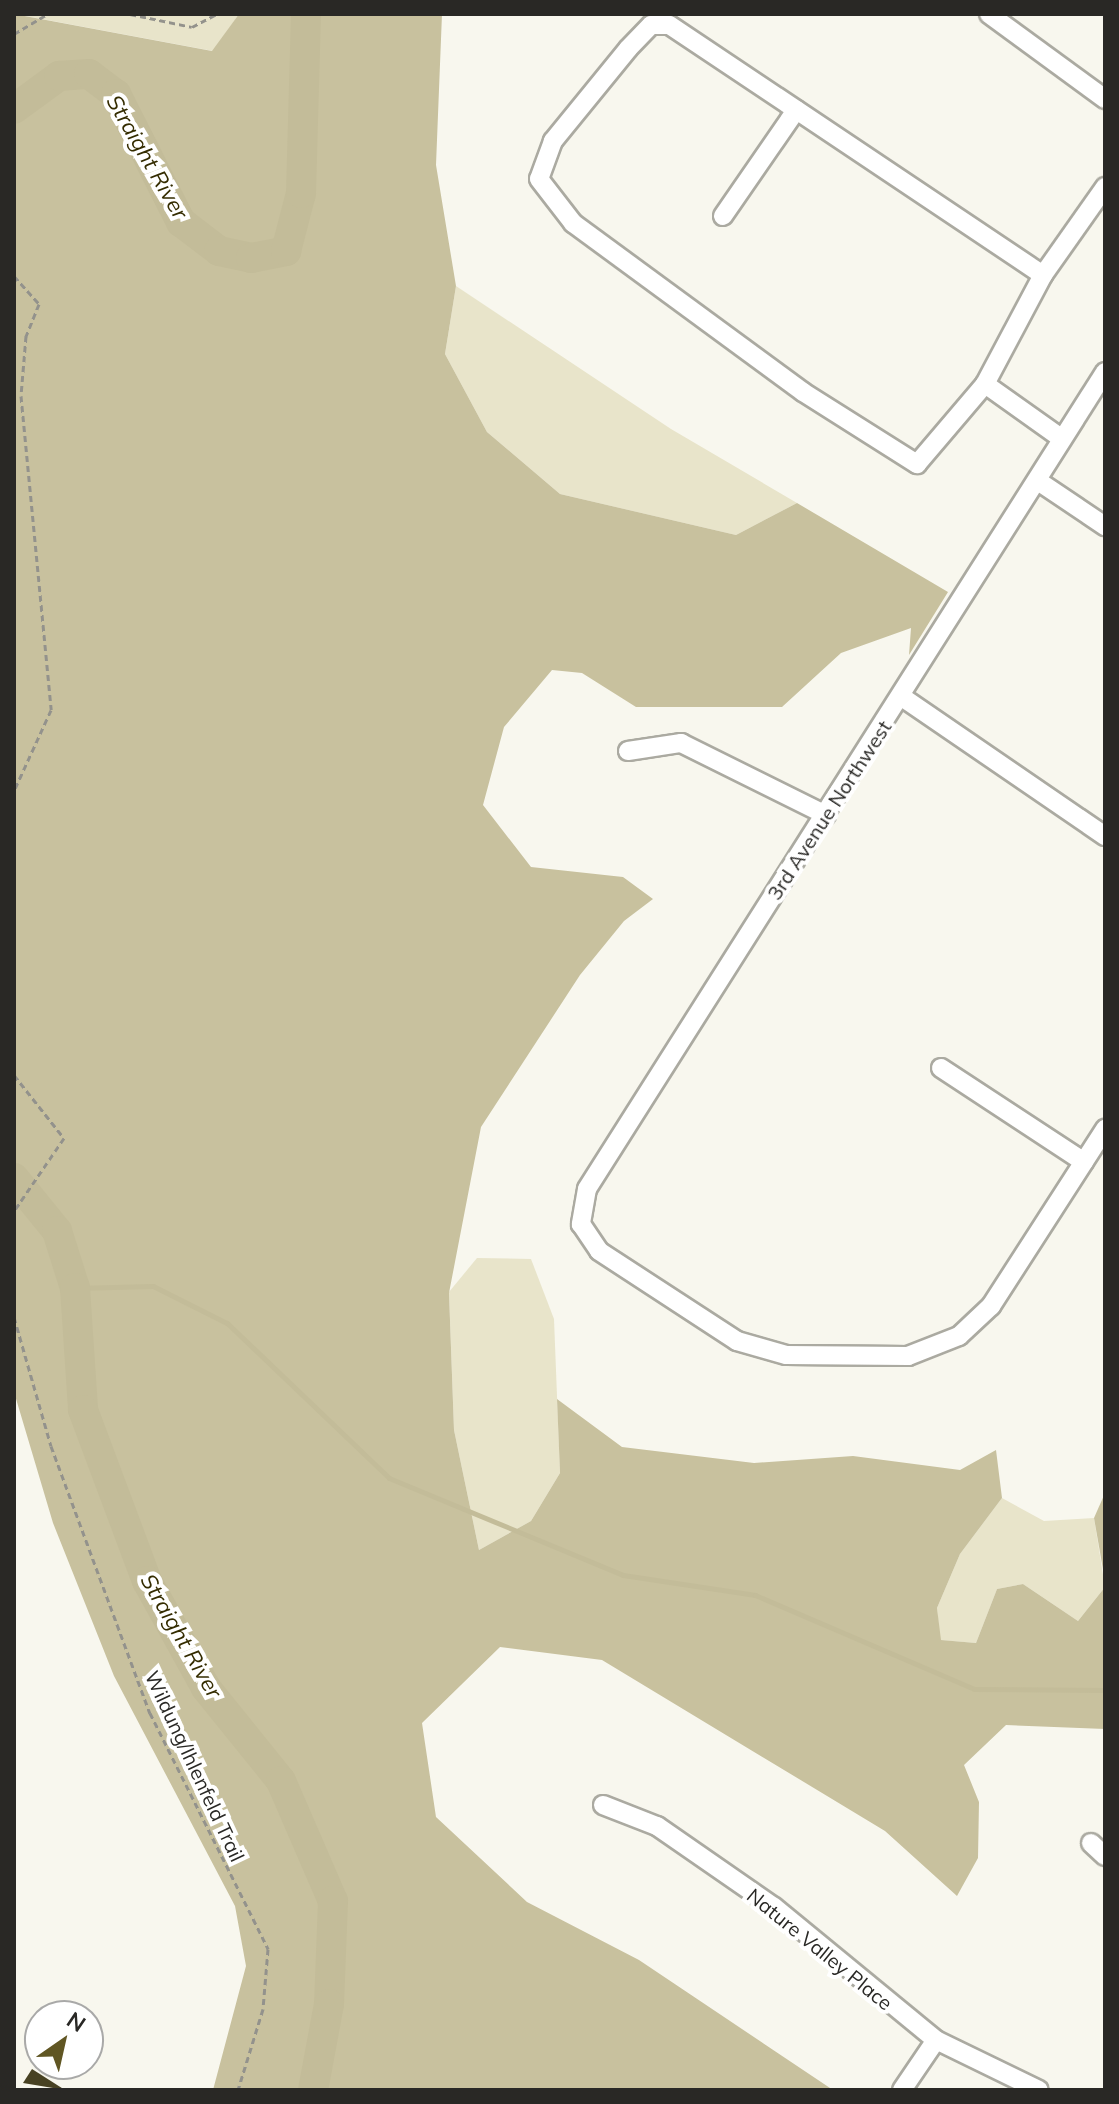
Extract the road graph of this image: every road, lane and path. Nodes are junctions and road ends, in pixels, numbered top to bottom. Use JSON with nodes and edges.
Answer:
{"nodes":[{"id":1,"x":47,"y":14,"type":"edge"},
{"id":2,"x":130,"y":14,"type":"edge"},
{"id":3,"x":216,"y":14,"type":"edge"},
{"id":4,"x":989,"y":14,"type":"edge"},
{"id":5,"x":648,"y":20,"type":"edge"},
{"id":6,"x":14,"y":34,"type":"edge"},
{"id":7,"x":1105,"y":99,"type":"edge"},
{"id":8,"x":796,"y":110,"type":"junction"},
{"id":9,"x":1105,"y":187,"type":"edge"},
{"id":10,"x":723,"y":216,"type":"dead end"},
{"id":11,"x":1043,"y":275,"type":"junction"},
{"id":12,"x":14,"y":276,"type":"edge"},
{"id":13,"x":1105,"y":372,"type":"edge"},
{"id":14,"x":985,"y":384,"type":"junction"},
{"id":15,"x":1061,"y":438,"type":"junction"},
{"id":16,"x":1038,"y":481,"type":"junction"},
{"id":17,"x":1105,"y":526,"type":"edge"},
{"id":18,"x":902,"y":697,"type":"junction"},
{"id":19,"x":628,"y":751,"type":"dead end"},
{"id":20,"x":14,"y":791,"type":"edge"},
{"id":21,"x":826,"y":815,"type":"junction"},
{"id":22,"x":1105,"y":836,"type":"edge"},
{"id":23,"x":941,"y":1068,"type":"dead end"},
{"id":24,"x":14,"y":1075,"type":"edge"},
{"id":25,"x":1105,"y":1129,"type":"edge"},
{"id":26,"x":1084,"y":1162,"type":"junction"},
{"id":27,"x":14,"y":1211,"type":"edge"},
{"id":28,"x":14,"y":1317,"type":"edge"},
{"id":29,"x":603,"y":1805,"type":"dead end"},
{"id":30,"x":1091,"y":1843,"type":"dead end"},
{"id":31,"x":1105,"y":1856,"type":"edge"},
{"id":32,"x":936,"y":2040,"type":"junction"},
{"id":33,"x":238,"y":2090,"type":"edge"},
{"id":34,"x":902,"y":2090,"type":"edge"},
{"id":35,"x":1039,"y":2090,"type":"edge"}],
"edges":[{"from":1,"to":6,"type":"path"},
{"from":2,"to":3,"type":"path"},
{"from":4,"to":7,"type":"street"},
{"from":5,"to":8,"type":"street"},
{"from":5,"to":14,"type":"street"},
{"from":8,"to":10,"type":"street"},
{"from":8,"to":11,"type":"street"},
{"from":9,"to":11,"type":"street"},
{"from":11,"to":14,"type":"street"},
{"from":12,"to":20,"type":"path"},
{"from":13,"to":15,"type":"street","name":"3rd Avenue Northwest"},
{"from":14,"to":15,"type":"street"},
{"from":15,"to":16,"type":"street","name":"3rd Avenue Northwest"},
{"from":16,"to":17,"type":"street"},
{"from":16,"to":18,"type":"street","name":"3rd Avenue Northwest"},
{"from":18,"to":21,"type":"street","name":"3rd Avenue Northwest"},
{"from":18,"to":22,"type":"street"},
{"from":19,"to":21,"type":"street"},
{"from":21,"to":26,"type":"street","name":"3rd Avenue Northwest"},
{"from":23,"to":26,"type":"street"},
{"from":24,"to":27,"type":"path"},
{"from":25,"to":26,"type":"street"},
{"from":28,"to":33,"type":"path","name":"Wildung/Ihlenfeld Trail"},
{"from":29,"to":32,"type":"street","name":"Nature Valley Place"},
{"from":30,"to":31,"type":"street"},
{"from":32,"to":34,"type":"street"},
{"from":32,"to":35,"type":"street","name":"Nature Valley Place"}]}
